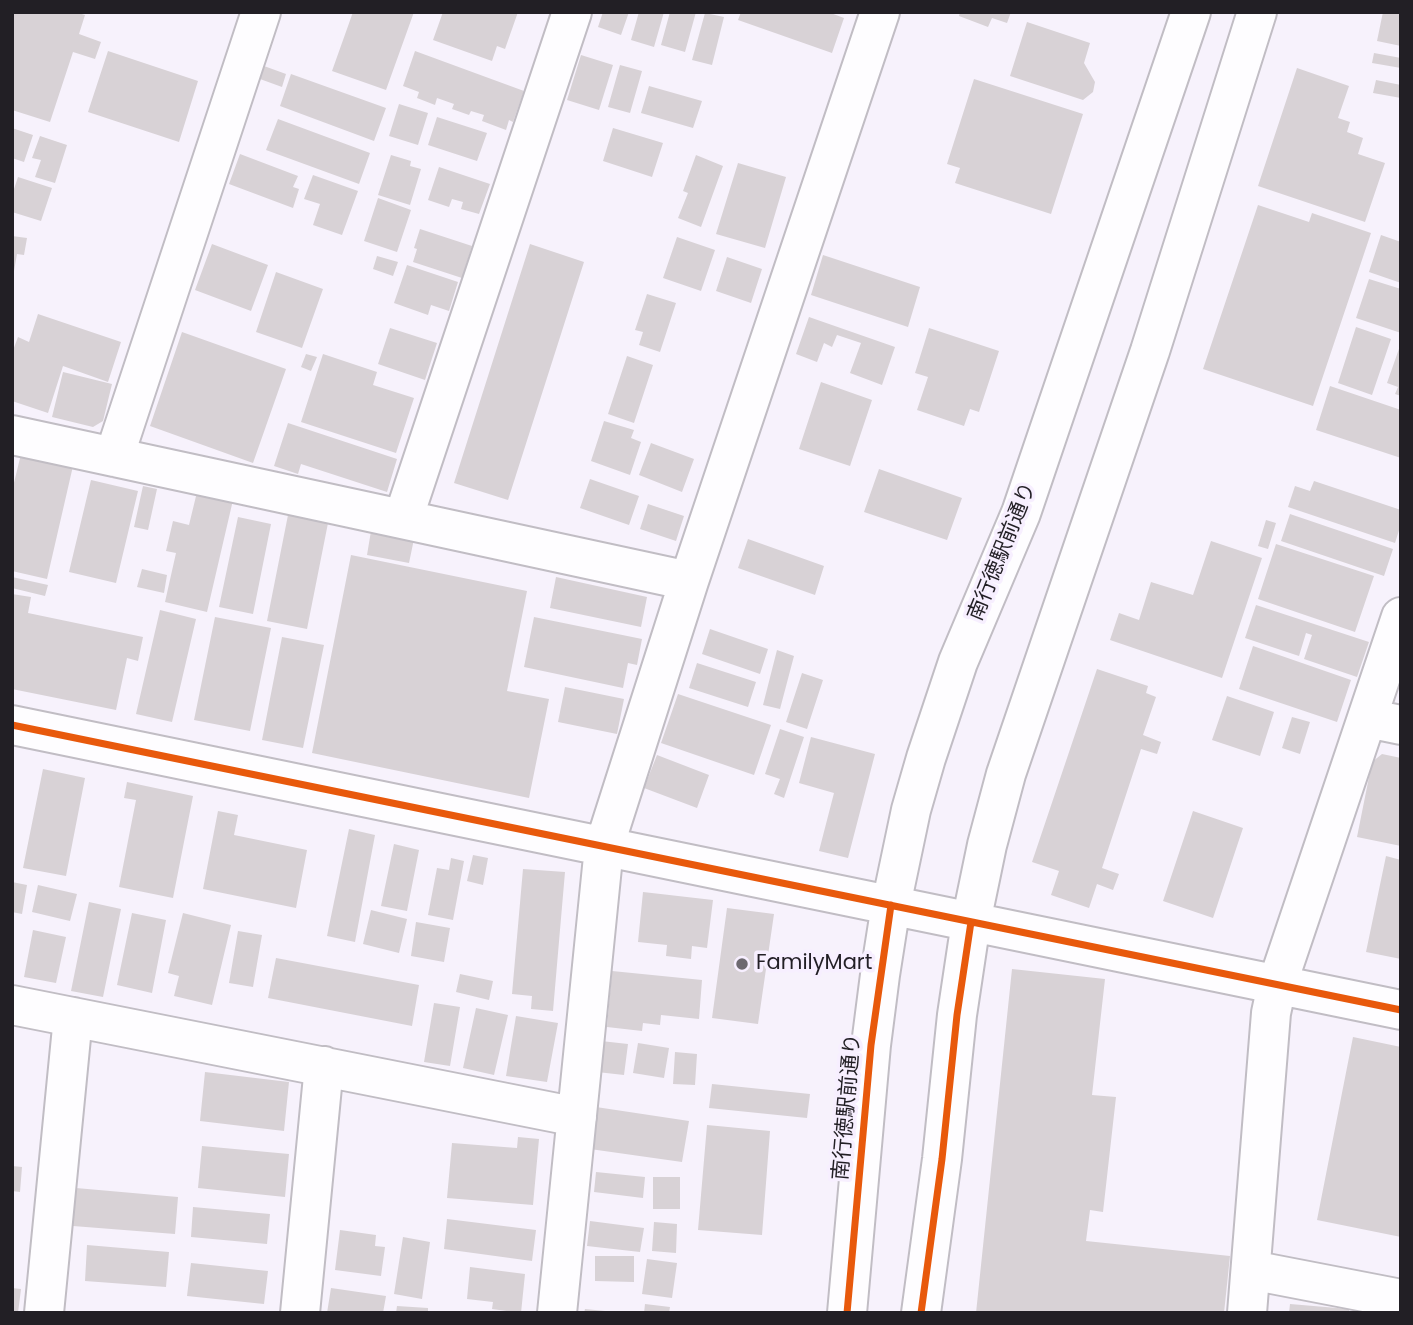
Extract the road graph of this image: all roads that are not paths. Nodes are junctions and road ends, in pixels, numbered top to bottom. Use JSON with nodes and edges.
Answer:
{"nodes":[{"id":1,"x":261,"y":12,"type":"edge"},
{"id":2,"x":572,"y":12,"type":"edge"},
{"id":3,"x":880,"y":12,"type":"edge"},
{"id":4,"x":1191,"y":12,"type":"edge"},
{"id":5,"x":1257,"y":12,"type":"edge"},
{"id":6,"x":12,"y":435,"type":"edge"},
{"id":7,"x":114,"y":457,"type":"junction"},
{"id":8,"x":403,"y":519,"type":"junction"},
{"id":9,"x":689,"y":581,"type":"junction"},
{"id":10,"x":1401,"y":617,"type":"edge"},
{"id":11,"x":1384,"y":721,"type":"edge"},
{"id":12,"x":12,"y":725,"type":"edge"},
{"id":13,"x":604,"y":847,"type":"junction"},
{"id":14,"x":891,"y":905,"type":"junction"},
{"id":15,"x":971,"y":922,"type":"junction"},
{"id":16,"x":1277,"y":985,"type":"junction"},
{"id":17,"x":12,"y":1005,"type":"edge"},
{"id":18,"x":1401,"y":1010,"type":"edge"},
{"id":19,"x":73,"y":1017,"type":"junction"},
{"id":20,"x":324,"y":1066,"type":"junction"},
{"id":21,"x":577,"y":1117,"type":"junction"},
{"id":22,"x":1251,"y":1270,"type":"junction"},
{"id":23,"x":1401,"y":1299,"type":"edge"},
{"id":24,"x":44,"y":1313,"type":"edge"},
{"id":25,"x":300,"y":1313,"type":"edge"},
{"id":26,"x":557,"y":1313,"type":"edge"},
{"id":27,"x":847,"y":1313,"type":"edge"},
{"id":28,"x":921,"y":1313,"type":"edge"},
{"id":29,"x":1247,"y":1313,"type":"edge"}],
"edges":[{"from":1,"to":7,"type":"street"},
{"from":2,"to":8,"type":"street"},
{"from":3,"to":9,"type":"street"},
{"from":4,"to":14,"type":"street","name":"南行徳駅前通り"},
{"from":5,"to":15,"type":"street"},
{"from":6,"to":7,"type":"street"},
{"from":7,"to":8,"type":"street"},
{"from":8,"to":9,"type":"street"},
{"from":9,"to":13,"type":"street"},
{"from":10,"to":11,"type":"street"},
{"from":11,"to":16,"type":"street"},
{"from":12,"to":13,"type":"street"},
{"from":13,"to":14,"type":"street"},
{"from":13,"to":21,"type":"street"},
{"from":14,"to":15,"type":"street"},
{"from":14,"to":27,"type":"street","name":"南行徳駅前通り"},
{"from":15,"to":16,"type":"street"},
{"from":15,"to":28,"type":"street"},
{"from":16,"to":18,"type":"street"},
{"from":16,"to":22,"type":"street"},
{"from":17,"to":19,"type":"street"},
{"from":19,"to":20,"type":"street"},
{"from":19,"to":24,"type":"street"},
{"from":20,"to":21,"type":"street"},
{"from":20,"to":25,"type":"street"},
{"from":21,"to":26,"type":"street"},
{"from":22,"to":23,"type":"street"},
{"from":22,"to":29,"type":"street"}]}
